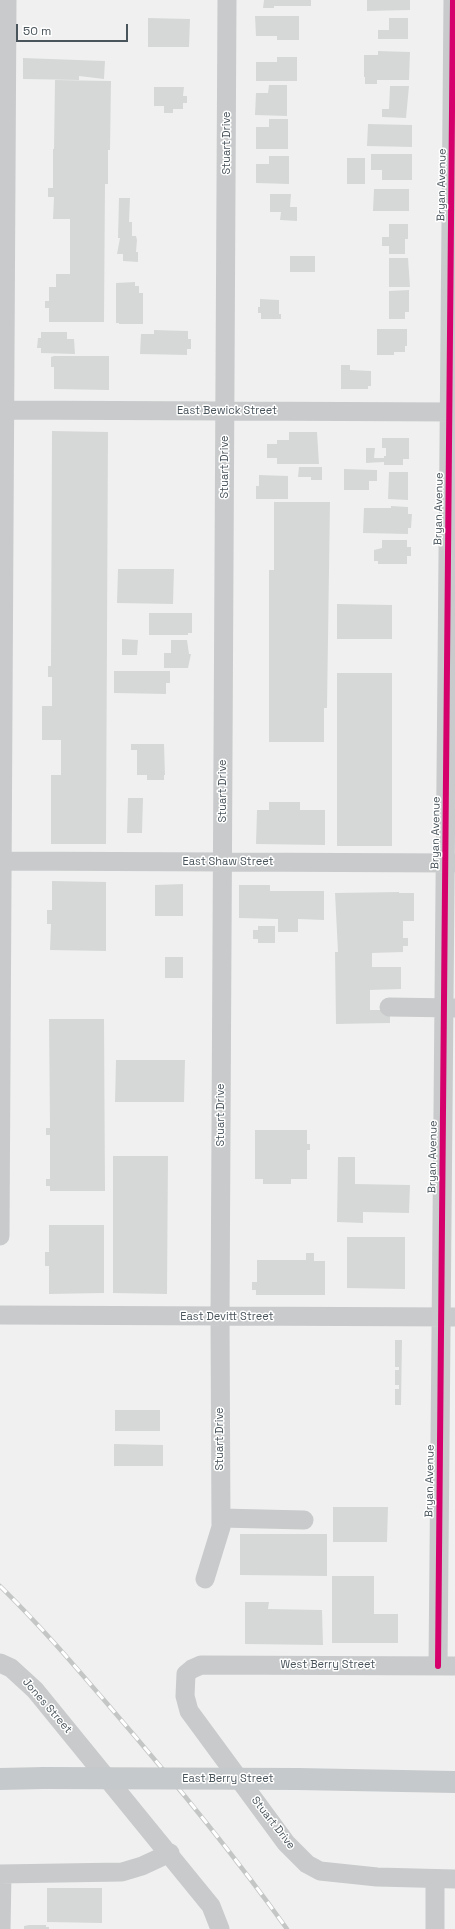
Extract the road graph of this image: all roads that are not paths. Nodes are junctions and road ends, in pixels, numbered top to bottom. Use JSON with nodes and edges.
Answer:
{"nodes":[{"id":1,"x":7,"y":0,"type":"edge"},
{"id":2,"x":227,"y":0,"type":"edge"},
{"id":3,"x":453,"y":0,"type":"edge"},
{"id":4,"x":2,"y":410,"type":"edge"},
{"id":5,"x":225,"y":411,"type":"junction"},
{"id":6,"x":452,"y":412,"type":"edge"},
{"id":7,"x":1,"y":861,"type":"edge"},
{"id":8,"x":222,"y":862,"type":"junction"},
{"id":9,"x":450,"y":863,"type":"edge"},
{"id":10,"x":450,"y":971,"type":"edge"},
{"id":11,"x":389,"y":1007,"type":"dead end"},
{"id":12,"x":450,"y":1008,"type":"edge"},
{"id":13,"x":0,"y":1236,"type":"edge"},
{"id":14,"x":0,"y":1315,"type":"edge"},
{"id":15,"x":220,"y":1317,"type":"junction"},
{"id":16,"x":448,"y":1317,"type":"edge"},
{"id":17,"x":221,"y":1518,"type":"junction"},
{"id":18,"x":304,"y":1520,"type":"dead end"},
{"id":19,"x":205,"y":1579,"type":"dead end"},
{"id":20,"x":0,"y":1663,"type":"edge"},
{"id":21,"x":201,"y":1665,"type":"joint"},
{"id":22,"x":447,"y":1666,"type":"edge"},
{"id":23,"x":0,"y":1779,"type":"edge"},
{"id":24,"x":455,"y":1782,"type":"edge"},
{"id":25,"x":170,"y":1853,"type":"junction"},
{"id":26,"x":1,"y":1874,"type":"edge"},
{"id":27,"x":435,"y":1879,"type":"junction"},
{"id":28,"x":455,"y":1879,"type":"edge"},
{"id":29,"x":1,"y":1929,"type":"edge"},
{"id":30,"x":220,"y":1929,"type":"edge"},
{"id":31,"x":435,"y":1929,"type":"edge"}],
"edges":[{"from":1,"to":4,"type":"street"},
{"from":2,"to":5,"type":"street","name":"Stuart Drive"},
{"from":3,"to":6,"type":"street","name":"Bryan Avenue"},
{"from":4,"to":5,"type":"street","name":"East Bewick Street"},
{"from":4,"to":7,"type":"street"},
{"from":5,"to":6,"type":"street","name":"East Bewick Street"},
{"from":5,"to":8,"type":"street","name":"Stuart Drive"},
{"from":6,"to":9,"type":"street","name":"Bryan Avenue"},
{"from":7,"to":8,"type":"street","name":"East Shaw Street"},
{"from":7,"to":13,"type":"street"},
{"from":8,"to":9,"type":"street","name":"East Shaw Street"},
{"from":8,"to":15,"type":"street","name":"Stuart Drive"},
{"from":9,"to":10,"type":"street","name":"Bryan Avenue"},
{"from":10,"to":12,"type":"street","name":"Bryan Avenue"},
{"from":11,"to":12,"type":"street"},
{"from":12,"to":16,"type":"street","name":"Bryan Avenue"},
{"from":14,"to":15,"type":"street","name":"East Devitt Street"},
{"from":15,"to":16,"type":"street","name":"East Devitt Street"},
{"from":15,"to":17,"type":"street","name":"Stuart Drive"},
{"from":16,"to":22,"type":"street","name":"Bryan Avenue"},
{"from":17,"to":18,"type":"street"},
{"from":17,"to":19,"type":"street","name":"Stuart Drive"},
{"from":20,"to":25,"type":"street","name":"Jones Street"},
{"from":21,"to":22,"type":"street","name":"West Berry Street"},
{"from":21,"to":27,"type":"street","name":"Stuart Drive"},
{"from":23,"to":24,"type":"main road","name":"East Berry Street","bridge":true},
{"from":25,"to":26,"type":"street"},
{"from":25,"to":30,"type":"street"},
{"from":26,"to":29,"type":"street"},
{"from":27,"to":28,"type":"street"},
{"from":27,"to":31,"type":"street"}]}
